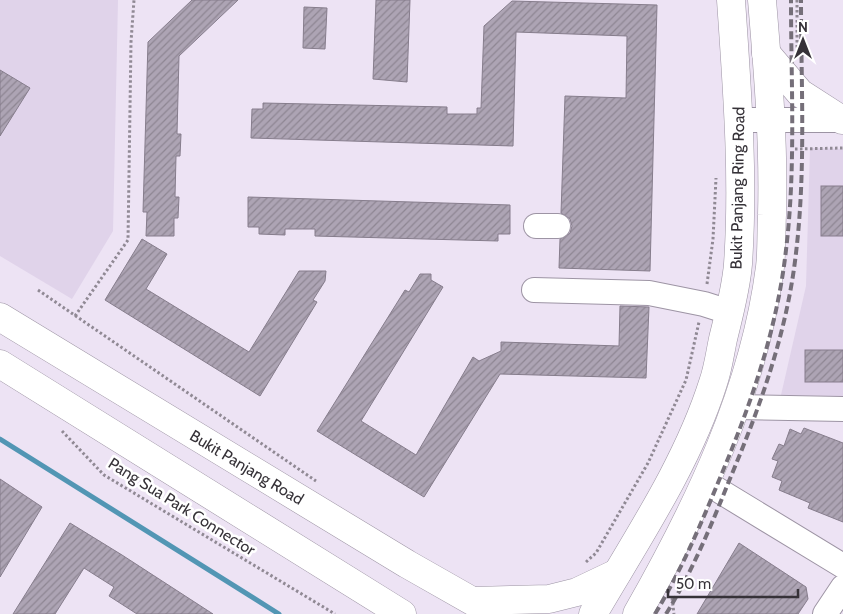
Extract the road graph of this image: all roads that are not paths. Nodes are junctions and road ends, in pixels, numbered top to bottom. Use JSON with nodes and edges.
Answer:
{"nodes":[{"id":1,"x":730,"y":0,"type":"edge"},
{"id":2,"x":762,"y":0,"type":"edge"},
{"id":3,"x":766,"y":53,"type":"junction"},
{"id":4,"x":842,"y":125,"type":"edge"},
{"id":5,"x":771,"y":126,"type":"junction"},
{"id":6,"x":739,"y":128,"type":"junction"},
{"id":7,"x":534,"y":290,"type":"dead end"},
{"id":8,"x":729,"y":312,"type":"junction"},
{"id":9,"x":0,"y":317,"type":"edge"},
{"id":10,"x":0,"y":364,"type":"edge"},
{"id":11,"x":735,"y":407,"type":"junction"},
{"id":12,"x":843,"y":409,"type":"edge"},
{"id":13,"x":706,"y":482,"type":"junction"},
{"id":14,"x":843,"y":566,"type":"edge"},
{"id":15,"x":617,"y":573,"type":"junction"},
{"id":16,"x":843,"y":587,"type":"edge"},
{"id":17,"x":653,"y":602,"type":"edge"},
{"id":18,"x":484,"y":607,"type":"edge"},
{"id":19,"x":402,"y":614,"type":"edge"},
{"id":20,"x":593,"y":614,"type":"edge"},
{"id":21,"x":637,"y":614,"type":"edge"},
{"id":22,"x":825,"y":614,"type":"edge"}],
"edges":[{"from":1,"to":6,"type":"main road","name":"Bukit Panjang Ring Road"},
{"from":2,"to":3,"type":"main road","name":"Bukit Panjang Ring Road"},
{"from":3,"to":4,"type":"main road"},
{"from":3,"to":5,"type":"main road","name":"Bukit Panjang Ring Road"},
{"from":4,"to":5,"type":"street"},
{"from":5,"to":6,"type":"street"},
{"from":5,"to":11,"type":"main road","name":"Bukit Panjang Ring Road"},
{"from":6,"to":8,"type":"main road","name":"Bukit Panjang Ring Road"},
{"from":7,"to":8,"type":"street"},
{"from":8,"to":15,"type":"main road","name":"Bukit Panjang Ring Road"},
{"from":9,"to":18,"type":"main road","name":"Bukit Panjang Road"},
{"from":10,"to":19,"type":"main road"},
{"from":11,"to":12,"type":"street"},
{"from":11,"to":13,"type":"main road","name":"Bukit Panjang Ring Road"},
{"from":13,"to":14,"type":"street"},
{"from":13,"to":17,"type":"main road","name":"Bukit Panjang Ring Road"},
{"from":15,"to":18,"type":"main road"},
{"from":15,"to":20,"type":"main road","name":"Bukit Panjang Ring Road"},
{"from":16,"to":22,"type":"street"},
{"from":17,"to":21,"type":"main road","name":"Bukit Panjang Ring Road"}]}
